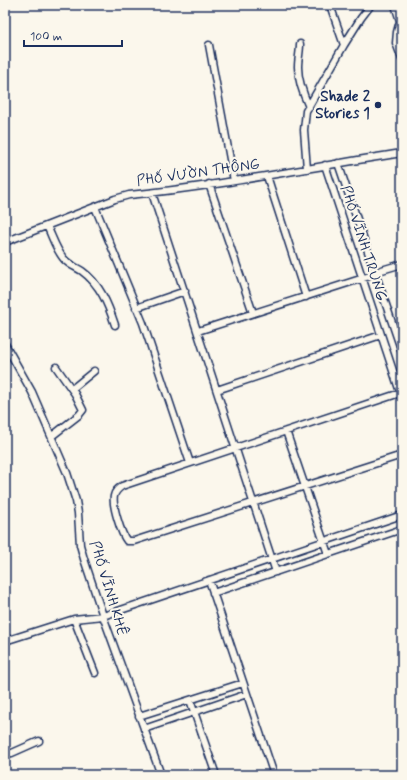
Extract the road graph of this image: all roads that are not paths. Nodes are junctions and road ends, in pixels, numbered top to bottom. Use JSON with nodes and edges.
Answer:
{"nodes":[{"id":1,"x":330,"y":5,"type":"edge"},
{"id":2,"x":372,"y":5,"type":"edge"},
{"id":3,"x":395,"y":5,"type":"edge"},
{"id":4,"x":300,"y":44,"type":"dead end"},
{"id":5,"x":209,"y":45,"type":"dead end"},
{"id":6,"x":344,"y":45,"type":"junction"},
{"id":7,"x":402,"y":58,"type":"edge"},
{"id":8,"x":309,"y":107,"type":"junction"},
{"id":9,"x":402,"y":153,"type":"edge"},
{"id":10,"x":338,"y":163,"type":"junction"},
{"id":11,"x":324,"y":165,"type":"junction"},
{"id":12,"x":307,"y":168,"type":"junction"},
{"id":13,"x":267,"y":176,"type":"junction"},
{"id":14,"x":234,"y":181,"type":"junction"},
{"id":15,"x":209,"y":184,"type":"junction"},
{"id":16,"x":152,"y":193,"type":"junction"},
{"id":17,"x":95,"y":207,"type":"junction"},
{"id":18,"x":47,"y":226,"type":"junction"},
{"id":19,"x":5,"y":242,"type":"edge"},
{"id":20,"x":402,"y":264,"type":"edge"},
{"id":21,"x":375,"y":273,"type":"junction"},
{"id":22,"x":362,"y":279,"type":"junction"},
{"id":23,"x":185,"y":292,"type":"junction"},
{"id":24,"x":306,"y":297,"type":"junction"},
{"id":25,"x":136,"y":308,"type":"junction"},
{"id":26,"x":253,"y":313,"type":"junction"},
{"id":27,"x":115,"y":325,"type":"dead end"},
{"id":28,"x":198,"y":331,"type":"junction"},
{"id":29,"x":381,"y":335,"type":"junction"},
{"id":30,"x":5,"y":344,"type":"edge"},
{"id":31,"x":402,"y":352,"type":"edge"},
{"id":32,"x":56,"y":367,"type":"dead end"},
{"id":33,"x":94,"y":371,"type":"dead end"},
{"id":34,"x":72,"y":389,"type":"junction"},
{"id":35,"x":217,"y":390,"type":"junction"},
{"id":36,"x":401,"y":395,"type":"edge"},
{"id":37,"x":286,"y":431,"type":"junction"},
{"id":38,"x":52,"y":436,"type":"junction"},
{"id":39,"x":236,"y":448,"type":"junction"},
{"id":40,"x":402,"y":455,"type":"edge"},
{"id":41,"x":190,"y":463,"type":"junction"},
{"id":42,"x":306,"y":486,"type":"junction"},
{"id":43,"x":254,"y":503,"type":"junction"},
{"id":44,"x":402,"y":515,"type":"edge"},
{"id":45,"x":402,"y":529,"type":"edge"},
{"id":46,"x":324,"y":541,"type":"junction"},
{"id":47,"x":328,"y":554,"type":"junction"},
{"id":48,"x":272,"y":559,"type":"junction"},
{"id":49,"x":276,"y":572,"type":"junction"},
{"id":50,"x":209,"y":580,"type":"junction"},
{"id":51,"x":213,"y":594,"type":"junction"},
{"id":52,"x":103,"y":616,"type":"junction"},
{"id":53,"x":74,"y":619,"type":"junction"},
{"id":54,"x":5,"y":641,"type":"edge"},
{"id":55,"x":95,"y":673,"type":"dead end"},
{"id":56,"x":243,"y":683,"type":"junction"},
{"id":57,"x":247,"y":694,"type":"junction"},
{"id":58,"x":190,"y":700,"type":"junction"},
{"id":59,"x":194,"y":712,"type":"junction"},
{"id":60,"x":139,"y":716,"type":"junction"},
{"id":61,"x":144,"y":729,"type":"junction"},
{"id":62,"x":39,"y":741,"type":"dead end"},
{"id":63,"x":5,"y":754,"type":"edge"},
{"id":64,"x":161,"y":775,"type":"edge"},
{"id":65,"x":216,"y":775,"type":"edge"},
{"id":66,"x":274,"y":775,"type":"edge"}],
"edges":[{"from":1,"to":6,"type":"street"},
{"from":2,"to":6,"type":"street"},
{"from":3,"to":7,"type":"street"},
{"from":4,"to":8,"type":"street"},
{"from":5,"to":14,"type":"street"},
{"from":6,"to":8,"type":"street"},
{"from":8,"to":12,"type":"street"},
{"from":9,"to":10,"type":"street","name":"PHỐ VƯỜN THÔNG"},
{"from":10,"to":11,"type":"street","name":"PHỐ VƯỜN THÔNG"},
{"from":10,"to":21,"type":"street","name":"PHỐ VĨNH TRUNG"},
{"from":11,"to":12,"type":"street","name":"PHỐ VƯỜN THÔNG"},
{"from":11,"to":22,"type":"street","name":"PHỐ VĨNH TRUNG"},
{"from":12,"to":13,"type":"street","name":"PHỐ VƯỜN THÔNG"},
{"from":13,"to":14,"type":"street","name":"PHỐ VƯỜN THÔNG"},
{"from":13,"to":24,"type":"street"},
{"from":14,"to":15,"type":"street","name":"PHỐ VƯỜN THÔNG"},
{"from":15,"to":16,"type":"street","name":"PHỐ VƯỜN THÔNG"},
{"from":15,"to":26,"type":"street"},
{"from":16,"to":17,"type":"street","name":"PHỐ VƯỜN THÔNG"},
{"from":16,"to":23,"type":"street"},
{"from":17,"to":18,"type":"street","name":"PHỐ VƯỜN THÔNG"},
{"from":17,"to":25,"type":"street"},
{"from":18,"to":19,"type":"street","name":"PHỐ VƯỜN THÔNG"},
{"from":18,"to":27,"type":"street"},
{"from":20,"to":21,"type":"street"},
{"from":21,"to":22,"type":"street"},
{"from":21,"to":31,"type":"street","name":"PHỐ VĨNH TRUNG"},
{"from":22,"to":24,"type":"street"},
{"from":22,"to":29,"type":"street","name":"PHỐ VĨNH TRUNG"},
{"from":23,"to":25,"type":"street"},
{"from":23,"to":28,"type":"street"},
{"from":24,"to":26,"type":"street"},
{"from":25,"to":41,"type":"street"},
{"from":26,"to":28,"type":"street"},
{"from":28,"to":35,"type":"street"},
{"from":29,"to":35,"type":"street"},
{"from":29,"to":36,"type":"street","name":"PHỐ VĨNH TRUNG"},
{"from":30,"to":38,"type":"street","name":"PHỐ VĨNH KHÊ"},
{"from":32,"to":34,"type":"street"},
{"from":33,"to":34,"type":"street"},
{"from":34,"to":38,"type":"street"},
{"from":35,"to":39,"type":"street"},
{"from":36,"to":37,"type":"street"},
{"from":37,"to":39,"type":"street"},
{"from":37,"to":42,"type":"street"},
{"from":38,"to":52,"type":"street","name":"PHỐ VĨNH KHÊ"},
{"from":39,"to":41,"type":"street"},
{"from":39,"to":43,"type":"street"},
{"from":40,"to":42,"type":"street"},
{"from":41,"to":43,"type":"street"},
{"from":42,"to":43,"type":"street"},
{"from":42,"to":46,"type":"street"},
{"from":43,"to":48,"type":"street"},
{"from":44,"to":46,"type":"street"},
{"from":45,"to":47,"type":"street"},
{"from":46,"to":47,"type":"street"},
{"from":46,"to":48,"type":"street"},
{"from":47,"to":49,"type":"street"},
{"from":48,"to":49,"type":"street"},
{"from":48,"to":50,"type":"street"},
{"from":49,"to":51,"type":"street"},
{"from":50,"to":51,"type":"street"},
{"from":50,"to":52,"type":"street"},
{"from":51,"to":56,"type":"street"},
{"from":52,"to":53,"type":"street"},
{"from":52,"to":60,"type":"street","name":"PHỐ VĨNH KHÊ"},
{"from":53,"to":54,"type":"street"},
{"from":53,"to":55,"type":"street"},
{"from":56,"to":57,"type":"street"},
{"from":56,"to":58,"type":"street"},
{"from":57,"to":59,"type":"street"},
{"from":57,"to":66,"type":"street"},
{"from":58,"to":59,"type":"street"},
{"from":58,"to":60,"type":"street"},
{"from":59,"to":61,"type":"street"},
{"from":59,"to":65,"type":"street"},
{"from":60,"to":61,"type":"street","name":"PHỐ VĨNH KHÊ"},
{"from":61,"to":64,"type":"street","name":"PHỐ VĨNH KHÊ"},
{"from":62,"to":63,"type":"street"}]}
